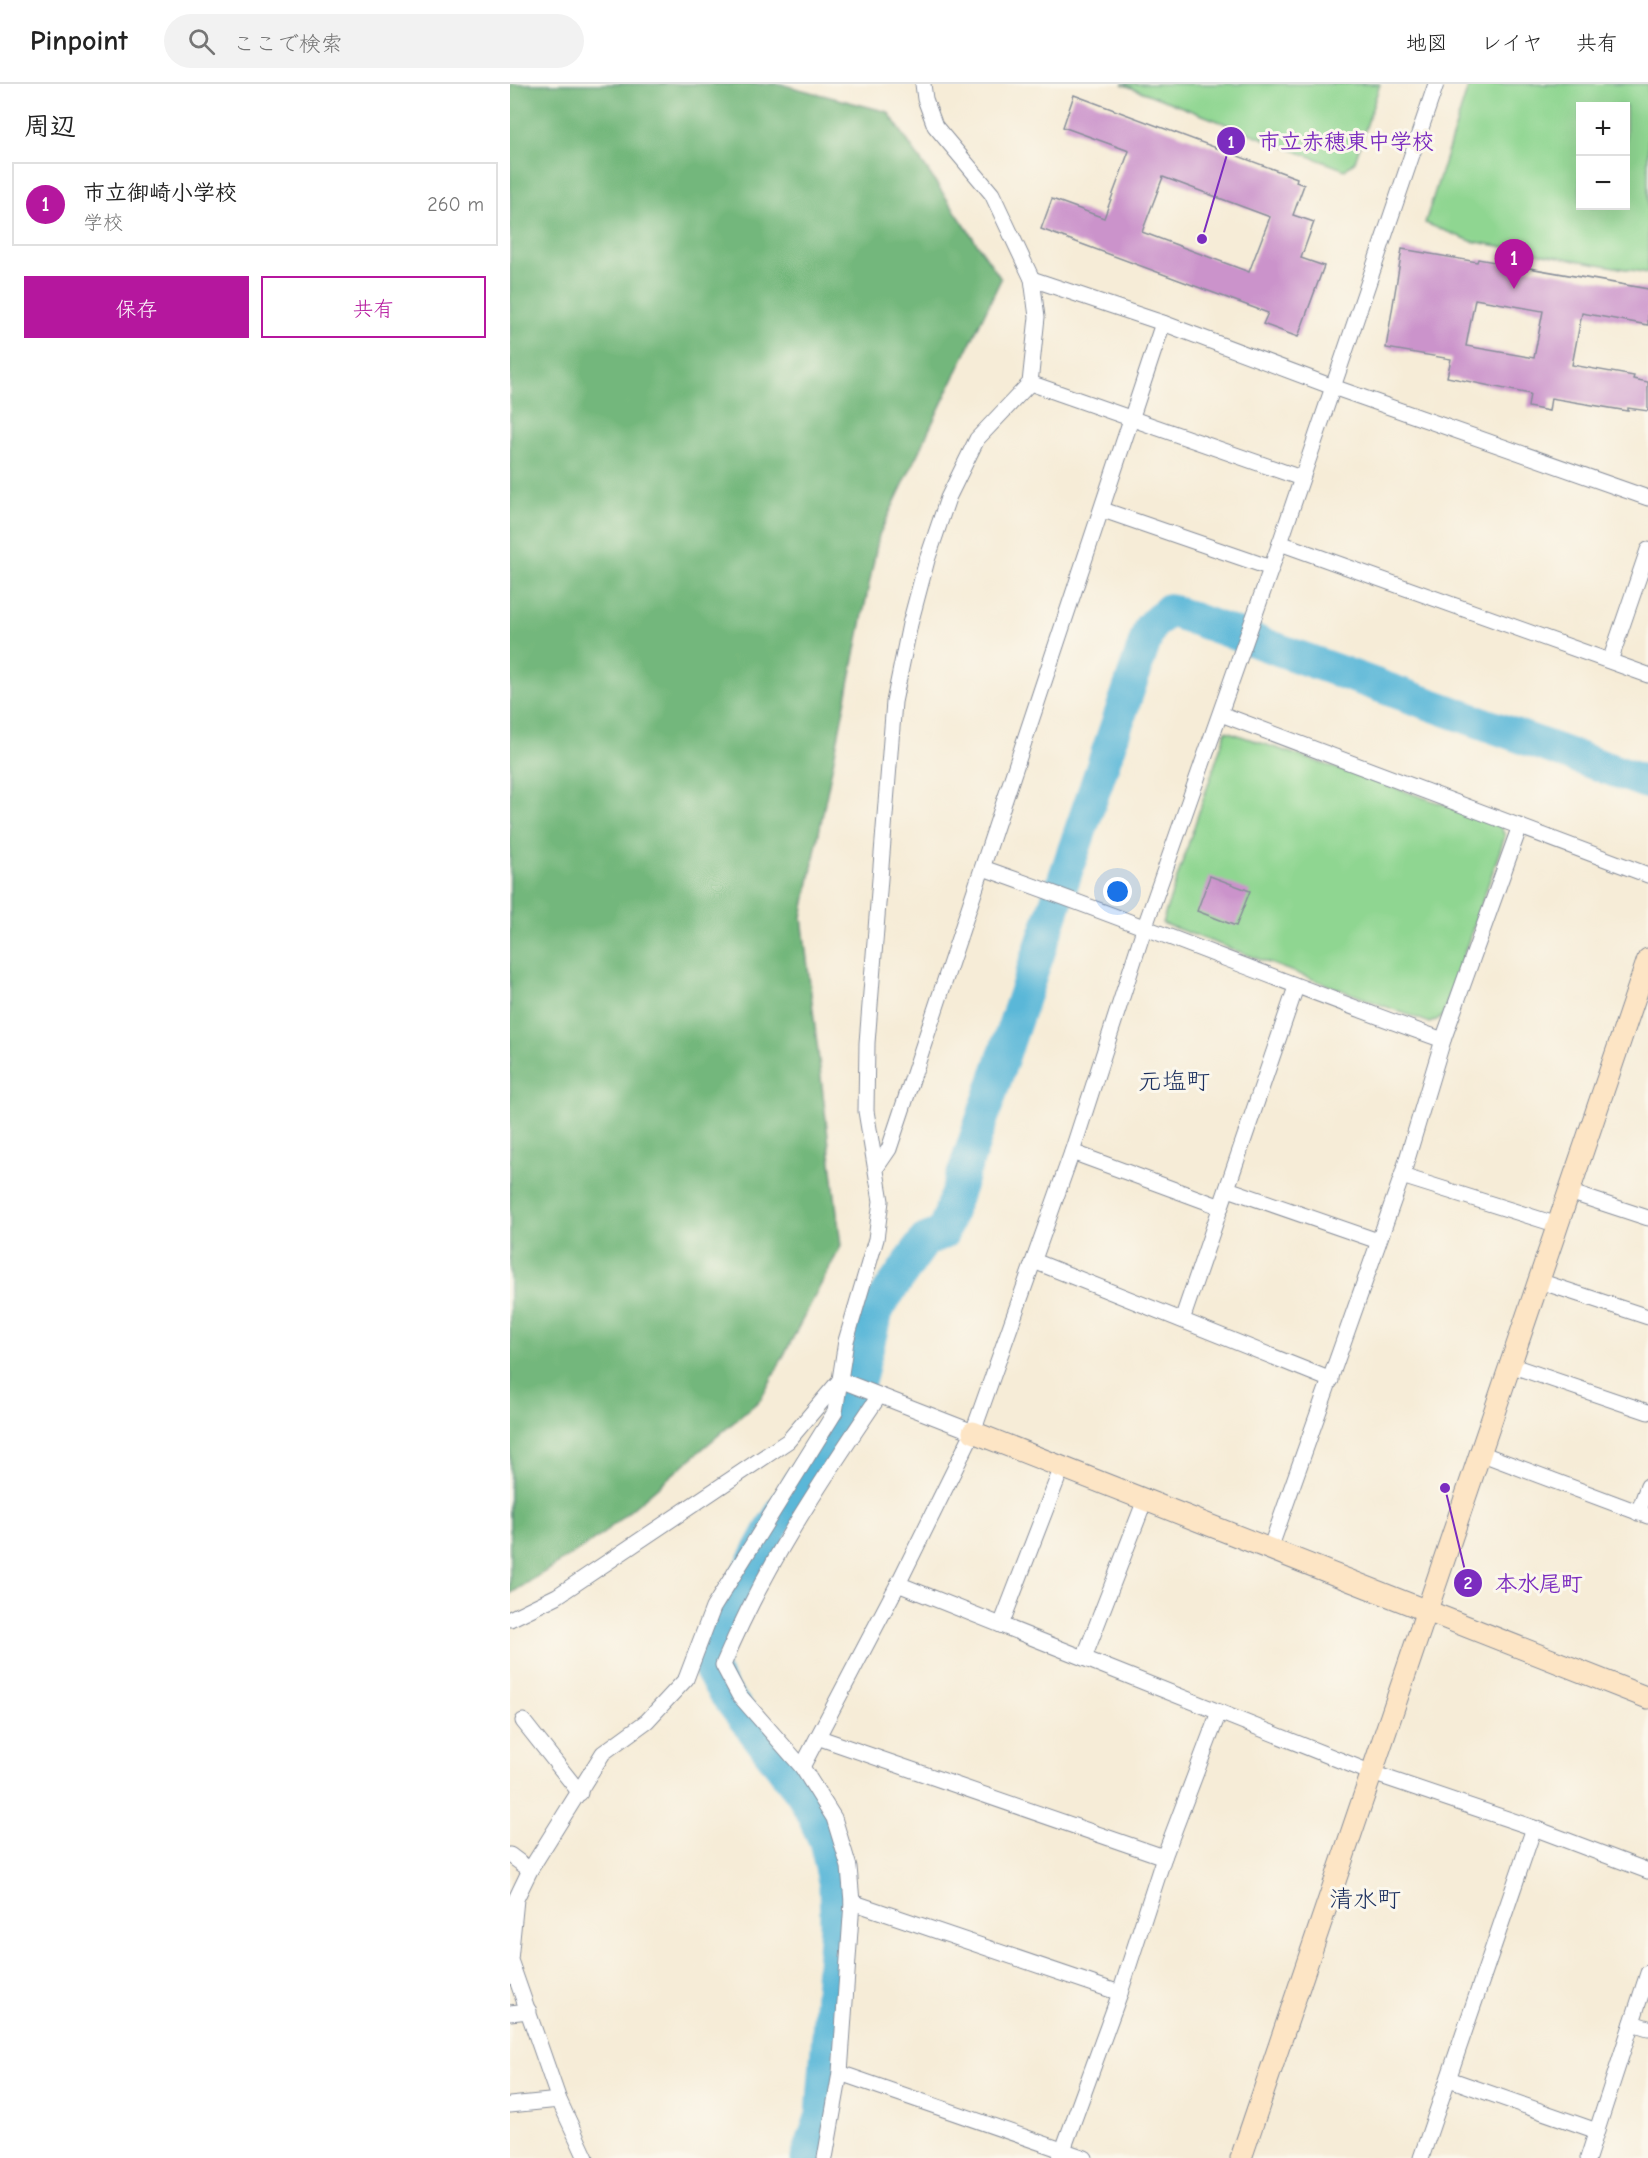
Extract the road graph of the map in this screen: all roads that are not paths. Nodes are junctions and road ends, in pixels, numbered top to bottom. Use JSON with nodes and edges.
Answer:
{"nodes":[{"id":1,"x":923,"y":84,"type":"edge"},
{"id":2,"x":1436,"y":84,"type":"edge"},
{"id":3,"x":1032,"y":279,"type":"junction"},
{"id":4,"x":1164,"y":322,"type":"junction"},
{"id":5,"x":1030,"y":383,"type":"junction"},
{"id":6,"x":1333,"y":387,"type":"junction"},
{"id":7,"x":1130,"y":420,"type":"junction"},
{"id":8,"x":1301,"y":478,"type":"junction"},
{"id":9,"x":1648,"y":498,"type":"edge"},
{"id":10,"x":1103,"y":510,"type":"junction"},
{"id":11,"x":1280,"y":543,"type":"junction"},
{"id":12,"x":1648,"y":550,"type":"edge"},
{"id":13,"x":1271,"y":568,"type":"junction"},
{"id":14,"x":1610,"y":661,"type":"junction"},
{"id":15,"x":1648,"y":675,"type":"edge"},
{"id":16,"x":1221,"y":714,"type":"junction"},
{"id":17,"x":1520,"y":826,"type":"junction"},
{"id":18,"x":983,"y":868,"type":"junction"},
{"id":19,"x":1648,"y":875,"type":"edge"},
{"id":20,"x":1144,"y":929,"type":"junction"},
{"id":21,"x":1648,"y":959,"type":"edge"},
{"id":22,"x":1296,"y":987,"type":"junction"},
{"id":23,"x":1443,"y":1040,"type":"junction"},
{"id":24,"x":1072,"y":1152,"type":"junction"},
{"id":25,"x":876,"y":1168,"type":"junction"},
{"id":26,"x":1401,"y":1176,"type":"junction"},
{"id":27,"x":1228,"y":1189,"type":"junction"},
{"id":28,"x":1569,"y":1192,"type":"junction"},
{"id":29,"x":1221,"y":1207,"type":"junction"},
{"id":30,"x":1648,"y":1218,"type":"edge"},
{"id":31,"x":1558,"y":1225,"type":"junction"},
{"id":32,"x":1378,"y":1241,"type":"junction"},
{"id":33,"x":1034,"y":1261,"type":"junction"},
{"id":34,"x":1539,"y":1281,"type":"junction"},
{"id":35,"x":1648,"y":1317,"type":"edge"},
{"id":36,"x":1182,"y":1320,"type":"junction"},
{"id":37,"x":1510,"y":1365,"type":"junction"},
{"id":38,"x":840,"y":1380,"type":"junction"},
{"id":39,"x":1331,"y":1380,"type":"junction"},
{"id":40,"x":879,"y":1396,"type":"junction"},
{"id":41,"x":1648,"y":1412,"type":"edge"},
{"id":42,"x":973,"y":1432,"type":"junction"},
{"id":43,"x":1480,"y":1453,"type":"junction"},
{"id":44,"x":1062,"y":1467,"type":"junction"},
{"id":45,"x":1648,"y":1486,"type":"edge"},
{"id":46,"x":1145,"y":1500,"type":"junction"},
{"id":47,"x":1643,"y":1514,"type":"edge"},
{"id":48,"x":1270,"y":1549,"type":"junction"},
{"id":49,"x":898,"y":1584,"type":"junction"},
{"id":50,"x":1427,"y":1611,"type":"junction"},
{"id":51,"x":510,"y":1619,"type":"edge"},
{"id":52,"x":1001,"y":1625,"type":"junction"},
{"id":53,"x":1084,"y":1658,"type":"junction"},
{"id":54,"x":1648,"y":1698,"type":"edge"},
{"id":55,"x":1219,"y":1712,"type":"junction"},
{"id":56,"x":524,"y":1720,"type":"dead end"},
{"id":57,"x":820,"y":1738,"type":"junction"},
{"id":58,"x":802,"y":1767,"type":"junction"},
{"id":59,"x":1372,"y":1773,"type":"junction"},
{"id":60,"x":580,"y":1793,"type":"junction"},
{"id":61,"x":1534,"y":1828,"type":"junction"},
{"id":62,"x":510,"y":1855,"type":"edge"},
{"id":63,"x":1164,"y":1857,"type":"junction"},
{"id":64,"x":530,"y":1870,"type":"junction"},
{"id":65,"x":1648,"y":1871,"type":"edge"},
{"id":66,"x":852,"y":1902,"type":"junction"},
{"id":67,"x":510,"y":1960,"type":"edge"},
{"id":68,"x":1648,"y":1973,"type":"edge"},
{"id":69,"x":1120,"y":1993,"type":"junction"},
{"id":70,"x":529,"y":2012,"type":"junction"},
{"id":71,"x":510,"y":2013,"type":"edge"},
{"id":72,"x":1632,"y":2023,"type":"junction"},
{"id":73,"x":1648,"y":2028,"type":"edge"},
{"id":74,"x":840,"y":2073,"type":"junction"},
{"id":75,"x":1449,"y":2079,"type":"junction"},
{"id":76,"x":559,"y":2100,"type":"junction"},
{"id":77,"x":510,"y":2105,"type":"edge"},
{"id":78,"x":1597,"y":2131,"type":"junction"},
{"id":79,"x":1061,"y":2154,"type":"edge"},
{"id":80,"x":586,"y":2158,"type":"edge"},
{"id":81,"x":825,"y":2158,"type":"edge"},
{"id":82,"x":1085,"y":2158,"type":"edge"},
{"id":83,"x":1241,"y":2158,"type":"edge"},
{"id":84,"x":1421,"y":2158,"type":"edge"},
{"id":85,"x":1588,"y":2158,"type":"edge"}],
"edges":[{"from":1,"to":3,"type":"street"},
{"from":2,"to":6,"type":"street"},
{"from":3,"to":4,"type":"street"},
{"from":3,"to":5,"type":"street"},
{"from":4,"to":6,"type":"street"},
{"from":4,"to":7,"type":"street"},
{"from":5,"to":7,"type":"street"},
{"from":5,"to":25,"type":"street"},
{"from":6,"to":8,"type":"street"},
{"from":6,"to":9,"type":"street"},
{"from":7,"to":8,"type":"street"},
{"from":7,"to":10,"type":"street"},
{"from":8,"to":11,"type":"street"},
{"from":10,"to":13,"type":"street"},
{"from":10,"to":18,"type":"street"},
{"from":11,"to":13,"type":"street"},
{"from":11,"to":14,"type":"street"},
{"from":12,"to":14,"type":"street"},
{"from":13,"to":16,"type":"street"},
{"from":14,"to":15,"type":"street"},
{"from":16,"to":17,"type":"street"},
{"from":16,"to":20,"type":"street"},
{"from":17,"to":19,"type":"street"},
{"from":17,"to":23,"type":"street"},
{"from":18,"to":20,"type":"street"},
{"from":18,"to":25,"type":"street"},
{"from":20,"to":22,"type":"street"},
{"from":20,"to":24,"type":"street"},
{"from":21,"to":28,"type":"street"},
{"from":22,"to":23,"type":"street"},
{"from":22,"to":27,"type":"street"},
{"from":23,"to":26,"type":"street"},
{"from":24,"to":29,"type":"street"},
{"from":24,"to":33,"type":"street"},
{"from":25,"to":38,"type":"street"},
{"from":26,"to":31,"type":"street"},
{"from":26,"to":32,"type":"street"},
{"from":27,"to":29,"type":"street"},
{"from":27,"to":32,"type":"street"},
{"from":28,"to":30,"type":"street"},
{"from":28,"to":31,"type":"street"},
{"from":29,"to":36,"type":"street"},
{"from":31,"to":34,"type":"street"},
{"from":32,"to":39,"type":"street"},
{"from":33,"to":36,"type":"street"},
{"from":33,"to":42,"type":"street"},
{"from":34,"to":35,"type":"street"},
{"from":34,"to":37,"type":"street"},
{"from":36,"to":39,"type":"street"},
{"from":37,"to":41,"type":"street"},
{"from":37,"to":43,"type":"street"},
{"from":38,"to":40,"type":"street"},
{"from":38,"to":51,"type":"street"},
{"from":38,"to":60,"type":"street"},
{"from":39,"to":48,"type":"street"},
{"from":40,"to":42,"type":"street"},
{"from":40,"to":58,"type":"street"},
{"from":42,"to":44,"type":"street"},
{"from":42,"to":49,"type":"street"},
{"from":43,"to":47,"type":"street"},
{"from":43,"to":50,"type":"street"},
{"from":44,"to":46,"type":"street"},
{"from":44,"to":52,"type":"street"},
{"from":45,"to":47,"type":"street"},
{"from":46,"to":48,"type":"street"},
{"from":46,"to":53,"type":"street"},
{"from":48,"to":50,"type":"street"},
{"from":49,"to":52,"type":"street"},
{"from":49,"to":57,"type":"street"},
{"from":50,"to":54,"type":"street"},
{"from":50,"to":59,"type":"street"},
{"from":52,"to":53,"type":"street"},
{"from":53,"to":55,"type":"street"},
{"from":55,"to":59,"type":"street"},
{"from":55,"to":63,"type":"street"},
{"from":56,"to":60,"type":"street"},
{"from":57,"to":58,"type":"street"},
{"from":57,"to":63,"type":"street"},
{"from":58,"to":66,"type":"street"},
{"from":59,"to":61,"type":"street"},
{"from":59,"to":83,"type":"street"},
{"from":60,"to":64,"type":"street"},
{"from":61,"to":65,"type":"street"},
{"from":61,"to":75,"type":"street"},
{"from":62,"to":64,"type":"street"},
{"from":63,"to":69,"type":"street"},
{"from":64,"to":67,"type":"street"},
{"from":66,"to":69,"type":"street"},
{"from":66,"to":74,"type":"street"},
{"from":67,"to":70,"type":"street"},
{"from":68,"to":72,"type":"street"},
{"from":69,"to":79,"type":"street"},
{"from":70,"to":71,"type":"street"},
{"from":70,"to":76,"type":"street"},
{"from":72,"to":73,"type":"street"},
{"from":72,"to":78,"type":"street"},
{"from":74,"to":79,"type":"street"},
{"from":74,"to":81,"type":"street"},
{"from":75,"to":78,"type":"street"},
{"from":75,"to":84,"type":"street"},
{"from":76,"to":77,"type":"street"},
{"from":76,"to":80,"type":"street"},
{"from":78,"to":85,"type":"street"},
{"from":79,"to":82,"type":"street"}]}
